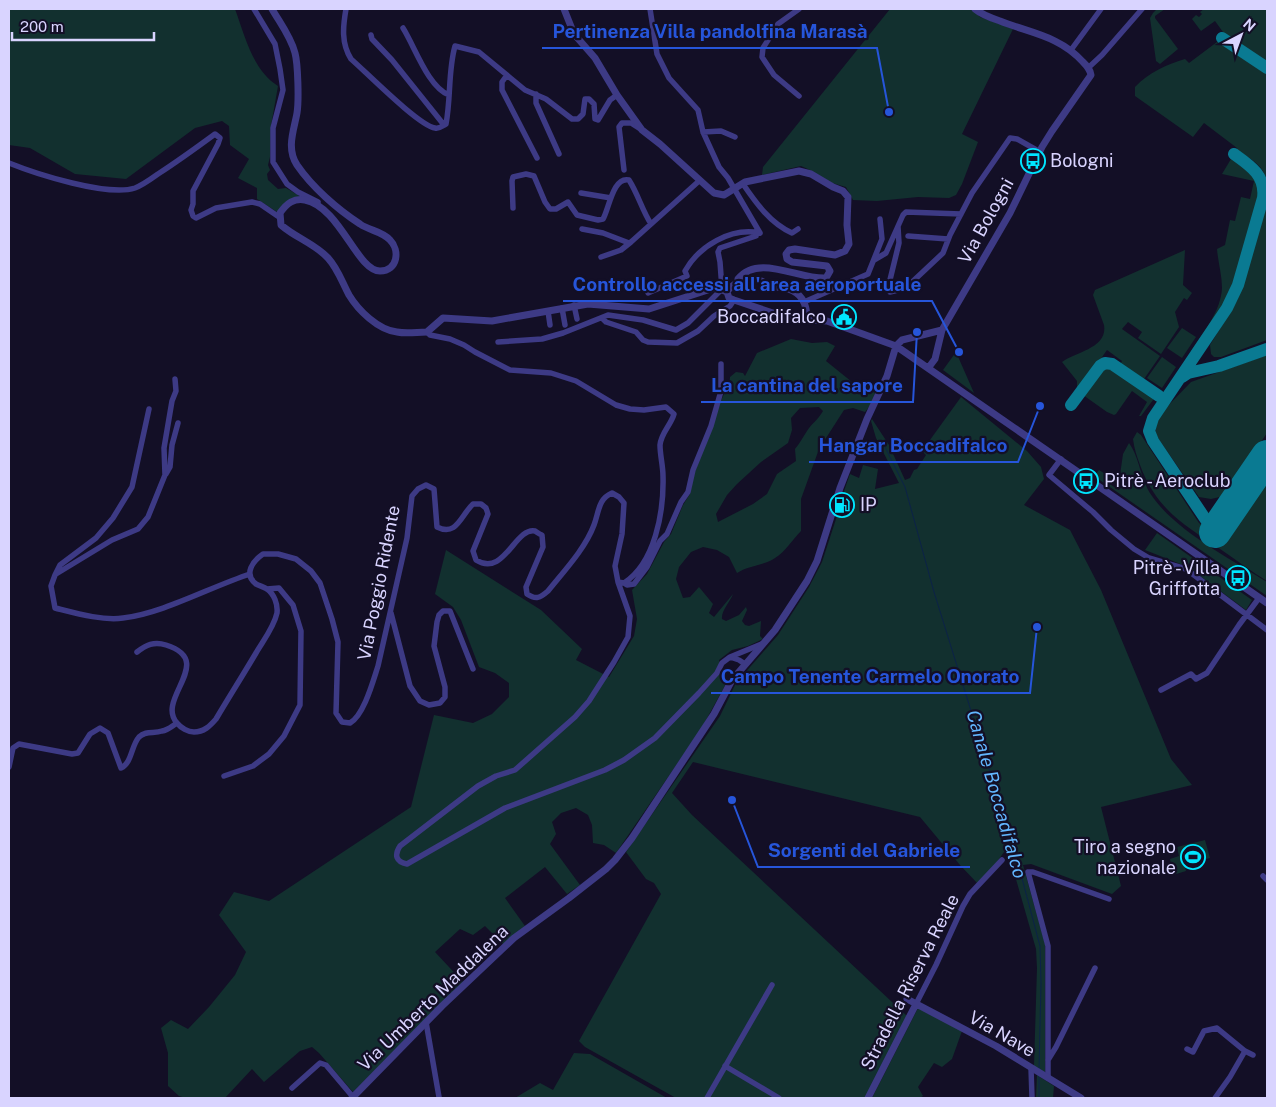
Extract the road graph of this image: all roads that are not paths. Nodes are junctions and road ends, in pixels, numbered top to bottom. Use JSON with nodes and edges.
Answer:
{"nodes":[{"id":1,"x":254,"y":9,"type":"edge"},
{"id":2,"x":272,"y":9,"type":"edge"},
{"id":3,"x":346,"y":9,"type":"edge"},
{"id":4,"x":564,"y":9,"type":"edge"},
{"id":5,"x":650,"y":9,"type":"edge"},
{"id":6,"x":799,"y":9,"type":"edge"},
{"id":7,"x":975,"y":9,"type":"edge"},
{"id":8,"x":1101,"y":9,"type":"edge"},
{"id":9,"x":1142,"y":9,"type":"edge"},
{"id":10,"x":403,"y":28,"type":"dead end"},
{"id":11,"x":371,"y":35,"type":"dead end"},
{"id":12,"x":1071,"y":50,"type":"junction"},
{"id":13,"x":1088,"y":68,"type":"junction"},
{"id":14,"x":507,"y":75,"type":"junction"},
{"id":15,"x":536,"y":94,"type":"junction"},
{"id":16,"x":449,"y":95,"type":"junction"},
{"id":17,"x":617,"y":95,"type":"junction"},
{"id":18,"x":799,"y":96,"type":"dead end"},
{"id":19,"x":444,"y":125,"type":"junction"},
{"id":20,"x":642,"y":130,"type":"junction"},
{"id":21,"x":703,"y":132,"type":"junction"},
{"id":22,"x":735,"y":137,"type":"dead end"},
{"id":23,"x":1040,"y":152,"type":"junction"},
{"id":24,"x":559,"y":154,"type":"dead end"},
{"id":25,"x":537,"y":158,"type":"dead end"},
{"id":26,"x":9,"y":163,"type":"edge"},
{"id":27,"x":624,"y":170,"type":"dead end"},
{"id":28,"x":699,"y":181,"type":"junction"},
{"id":29,"x":743,"y":184,"type":"junction"},
{"id":30,"x":734,"y":189,"type":"junction"},
{"id":31,"x":581,"y":193,"type":"dead end"},
{"id":32,"x":611,"y":198,"type":"junction"},
{"id":33,"x":513,"y":208,"type":"dead end"},
{"id":34,"x":961,"y":214,"type":"junction"},
{"id":35,"x":330,"y":216,"type":"junction"},
{"id":36,"x":279,"y":217,"type":"junction"},
{"id":37,"x":880,"y":219,"type":"dead end"},
{"id":38,"x":650,"y":224,"type":"junction"},
{"id":39,"x":898,"y":227,"type":"junction"},
{"id":40,"x":582,"y":229,"type":"dead end"},
{"id":41,"x":798,"y":229,"type":"dead end"},
{"id":42,"x":758,"y":234,"type":"junction"},
{"id":43,"x":908,"y":236,"type":"dead end"},
{"id":44,"x":948,"y":239,"type":"junction"},
{"id":45,"x":629,"y":243,"type":"junction"},
{"id":46,"x":601,"y":257,"type":"dead end"},
{"id":47,"x":874,"y":260,"type":"junction"},
{"id":48,"x":739,"y":283,"type":"junction"},
{"id":49,"x":724,"y":290,"type":"junction"},
{"id":50,"x":648,"y":293,"type":"dead end"},
{"id":51,"x":734,"y":300,"type":"junction"},
{"id":52,"x":804,"y":302,"type":"junction"},
{"id":53,"x":574,"y":305,"type":"junction"},
{"id":54,"x":562,"y":308,"type":"junction"},
{"id":55,"x":548,"y":312,"type":"junction"},
{"id":56,"x":602,"y":318,"type":"junction"},
{"id":57,"x":577,"y":319,"type":"dead end"},
{"id":58,"x":807,"y":319,"type":"junction"},
{"id":59,"x":550,"y":325,"type":"dead end"},
{"id":60,"x":565,"y":325,"type":"dead end"},
{"id":61,"x":942,"y":330,"type":"junction"},
{"id":62,"x":428,"y":332,"type":"junction"},
{"id":63,"x":498,"y":342,"type":"dead end"},
{"id":64,"x":896,"y":346,"type":"junction"},
{"id":65,"x":721,"y":364,"type":"dead end"},
{"id":66,"x":929,"y":368,"type":"junction"},
{"id":67,"x":175,"y":379,"type":"dead end"},
{"id":68,"x":149,"y":409,"type":"dead end"},
{"id":69,"x":178,"y":423,"type":"dead end"},
{"id":70,"x":1061,"y":460,"type":"junction"},
{"id":71,"x":165,"y":475,"type":"junction"},
{"id":72,"x":250,"y":574,"type":"junction"},
{"id":73,"x":55,"y":575,"type":"junction"},
{"id":74,"x":621,"y":583,"type":"junction"},
{"id":75,"x":267,"y":589,"type":"junction"},
{"id":76,"x":1259,"y":598,"type":"junction"},
{"id":77,"x":1267,"y":603,"type":"edge"},
{"id":78,"x":390,"y":610,"type":"junction"},
{"id":79,"x":1247,"y":615,"type":"junction"},
{"id":80,"x":1267,"y":630,"type":"edge"},
{"id":81,"x":764,"y":643,"type":"junction"},
{"id":82,"x":137,"y":652,"type":"dead end"},
{"id":83,"x":740,"y":652,"type":"junction"},
{"id":84,"x":730,"y":657,"type":"junction"},
{"id":85,"x":747,"y":662,"type":"junction"},
{"id":86,"x":473,"y":669,"type":"dead end"},
{"id":87,"x":1161,"y":690,"type":"dead end"},
{"id":88,"x":177,"y":723,"type":"junction"},
{"id":89,"x":9,"y":767,"type":"edge"},
{"id":90,"x":224,"y":776,"type":"dead end"},
{"id":91,"x":1002,"y":860,"type":"dead end"},
{"id":92,"x":1108,"y":899,"type":"dead end"},
{"id":93,"x":1095,"y":968,"type":"dead end"},
{"id":94,"x":772,"y":985,"type":"dead end"},
{"id":95,"x":907,"y":998,"type":"dead end"},
{"id":96,"x":916,"y":1004,"type":"junction"},
{"id":97,"x":426,"y":1022,"type":"junction"},
{"id":98,"x":1187,"y":1048,"type":"dead end"},
{"id":99,"x":1244,"y":1050,"type":"junction"},
{"id":100,"x":1253,"y":1055,"type":"dead end"},
{"id":101,"x":1048,"y":1060,"type":"junction"},
{"id":102,"x":725,"y":1066,"type":"junction"},
{"id":103,"x":1032,"y":1068,"type":"junction"},
{"id":104,"x":1045,"y":1077,"type":"junction"},
{"id":105,"x":292,"y":1088,"type":"dead end"},
{"id":106,"x":439,"y":1097,"type":"edge"},
{"id":107,"x":352,"y":1098,"type":"edge"},
{"id":108,"x":707,"y":1098,"type":"edge"},
{"id":109,"x":779,"y":1098,"type":"edge"},
{"id":110,"x":868,"y":1098,"type":"edge"},
{"id":111,"x":1032,"y":1098,"type":"edge"},
{"id":112,"x":1081,"y":1098,"type":"edge"},
{"id":113,"x":1215,"y":1098,"type":"edge"}],
"edges":[{"from":1,"to":35,"type":"street"},
{"from":2,"to":35,"type":"street"},
{"from":3,"to":19,"type":"street"},
{"from":4,"to":17,"type":"street"},
{"from":5,"to":21,"type":"street"},
{"from":6,"to":18,"type":"street"},
{"from":7,"to":12,"type":"street"},
{"from":8,"to":12,"type":"street"},
{"from":9,"to":13,"type":"street"},
{"from":10,"to":16,"type":"street"},
{"from":11,"to":19,"type":"street"},
{"from":12,"to":13,"type":"street"},
{"from":13,"to":23,"type":"street","name":"Via Bologni"},
{"from":14,"to":15,"type":"street"},
{"from":14,"to":16,"type":"street"},
{"from":14,"to":25,"type":"street"},
{"from":15,"to":17,"type":"street"},
{"from":15,"to":24,"type":"street"},
{"from":16,"to":19,"type":"street"},
{"from":17,"to":20,"type":"street"},
{"from":20,"to":27,"type":"street"},
{"from":20,"to":28,"type":"street"},
{"from":21,"to":22,"type":"street"},
{"from":21,"to":30,"type":"street"},
{"from":23,"to":34,"type":"street"},
{"from":23,"to":61,"type":"street","name":"Via Bologni"},
{"from":26,"to":36,"type":"street"},
{"from":28,"to":30,"type":"street"},
{"from":28,"to":38,"type":"street"},
{"from":29,"to":30,"type":"street"},
{"from":29,"to":41,"type":"street"},
{"from":29,"to":48,"type":"street"},
{"from":30,"to":42,"type":"street"},
{"from":31,"to":32,"type":"street"},
{"from":32,"to":33,"type":"street"},
{"from":32,"to":38,"type":"street"},
{"from":34,"to":39,"type":"street"},
{"from":34,"to":44,"type":"street"},
{"from":35,"to":36,"type":"street"},
{"from":36,"to":62,"type":"street"},
{"from":37,"to":47,"type":"street"},
{"from":38,"to":45,"type":"street"},
{"from":39,"to":44,"type":"street"},
{"from":39,"to":47,"type":"street"},
{"from":40,"to":45,"type":"street"},
{"from":42,"to":49,"type":"street"},
{"from":42,"to":50,"type":"street"},
{"from":43,"to":44,"type":"street"},
{"from":45,"to":46,"type":"street"},
{"from":47,"to":52,"type":"street"},
{"from":48,"to":49,"type":"street"},
{"from":48,"to":52,"type":"street"},
{"from":49,"to":51,"type":"street"},
{"from":49,"to":53,"type":"street"},
{"from":49,"to":56,"type":"street"},
{"from":51,"to":56,"type":"street"},
{"from":51,"to":58,"type":"street"},
{"from":52,"to":58,"type":"street"},
{"from":53,"to":54,"type":"street"},
{"from":53,"to":57,"type":"street"},
{"from":54,"to":55,"type":"street"},
{"from":54,"to":60,"type":"street"},
{"from":55,"to":59,"type":"street"},
{"from":55,"to":62,"type":"street"},
{"from":56,"to":63,"type":"street"},
{"from":58,"to":64,"type":"street"},
{"from":61,"to":64,"type":"street"},
{"from":61,"to":66,"type":"street","name":"Via Bologni"},
{"from":62,"to":74,"type":"street"},
{"from":64,"to":66,"type":"street"},
{"from":64,"to":81,"type":"street","name":"Via Umberto Maddalena"},
{"from":65,"to":74,"type":"street"},
{"from":66,"to":70,"type":"street"},
{"from":67,"to":71,"type":"street"},
{"from":68,"to":73,"type":"street"},
{"from":69,"to":71,"type":"street"},
{"from":70,"to":76,"type":"street"},
{"from":70,"to":79,"type":"street"},
{"from":71,"to":73,"type":"street"},
{"from":72,"to":73,"type":"street"},
{"from":72,"to":75,"type":"street"},
{"from":72,"to":78,"type":"street","name":"Via Poggio Ridente"},
{"from":74,"to":78,"type":"street","name":"Via Poggio Ridente"},
{"from":74,"to":84,"type":"street","name":"Via Poggio Ridente"},
{"from":75,"to":88,"type":"street"},
{"from":75,"to":90,"type":"street"},
{"from":76,"to":77,"type":"street"},
{"from":76,"to":79,"type":"street"},
{"from":78,"to":86,"type":"street"},
{"from":79,"to":80,"type":"street"},
{"from":79,"to":87,"type":"street"},
{"from":81,"to":83,"type":"street","name":"Via Poggio Ridente"},
{"from":81,"to":85,"type":"street","name":"Via Umberto Maddalena"},
{"from":82,"to":88,"type":"street"},
{"from":83,"to":84,"type":"street","name":"Via Poggio Ridente"},
{"from":83,"to":85,"type":"street"},
{"from":84,"to":85,"type":"street"},
{"from":85,"to":97,"type":"street","name":"Via Umberto Maddalena"},
{"from":88,"to":89,"type":"street"},
{"from":91,"to":96,"type":"street","name":"Stradella Riserva Reale"},
{"from":92,"to":101,"type":"street"},
{"from":93,"to":101,"type":"street"},
{"from":94,"to":102,"type":"street"},
{"from":95,"to":96,"type":"street","name":"Via Nave"},
{"from":96,"to":103,"type":"street","name":"Via Nave"},
{"from":96,"to":110,"type":"street","name":"Stradella Riserva Reale"},
{"from":97,"to":106,"type":"street"},
{"from":97,"to":107,"type":"street","name":"Via Umberto Maddalena"},
{"from":98,"to":99,"type":"street"},
{"from":99,"to":100,"type":"street"},
{"from":99,"to":113,"type":"street"},
{"from":101,"to":104,"type":"street"},
{"from":102,"to":108,"type":"street"},
{"from":102,"to":109,"type":"street"},
{"from":103,"to":104,"type":"street","name":"Via Nave"},
{"from":103,"to":111,"type":"street"},
{"from":104,"to":112,"type":"street","name":"Via Nave"},
{"from":105,"to":107,"type":"street"}]}
